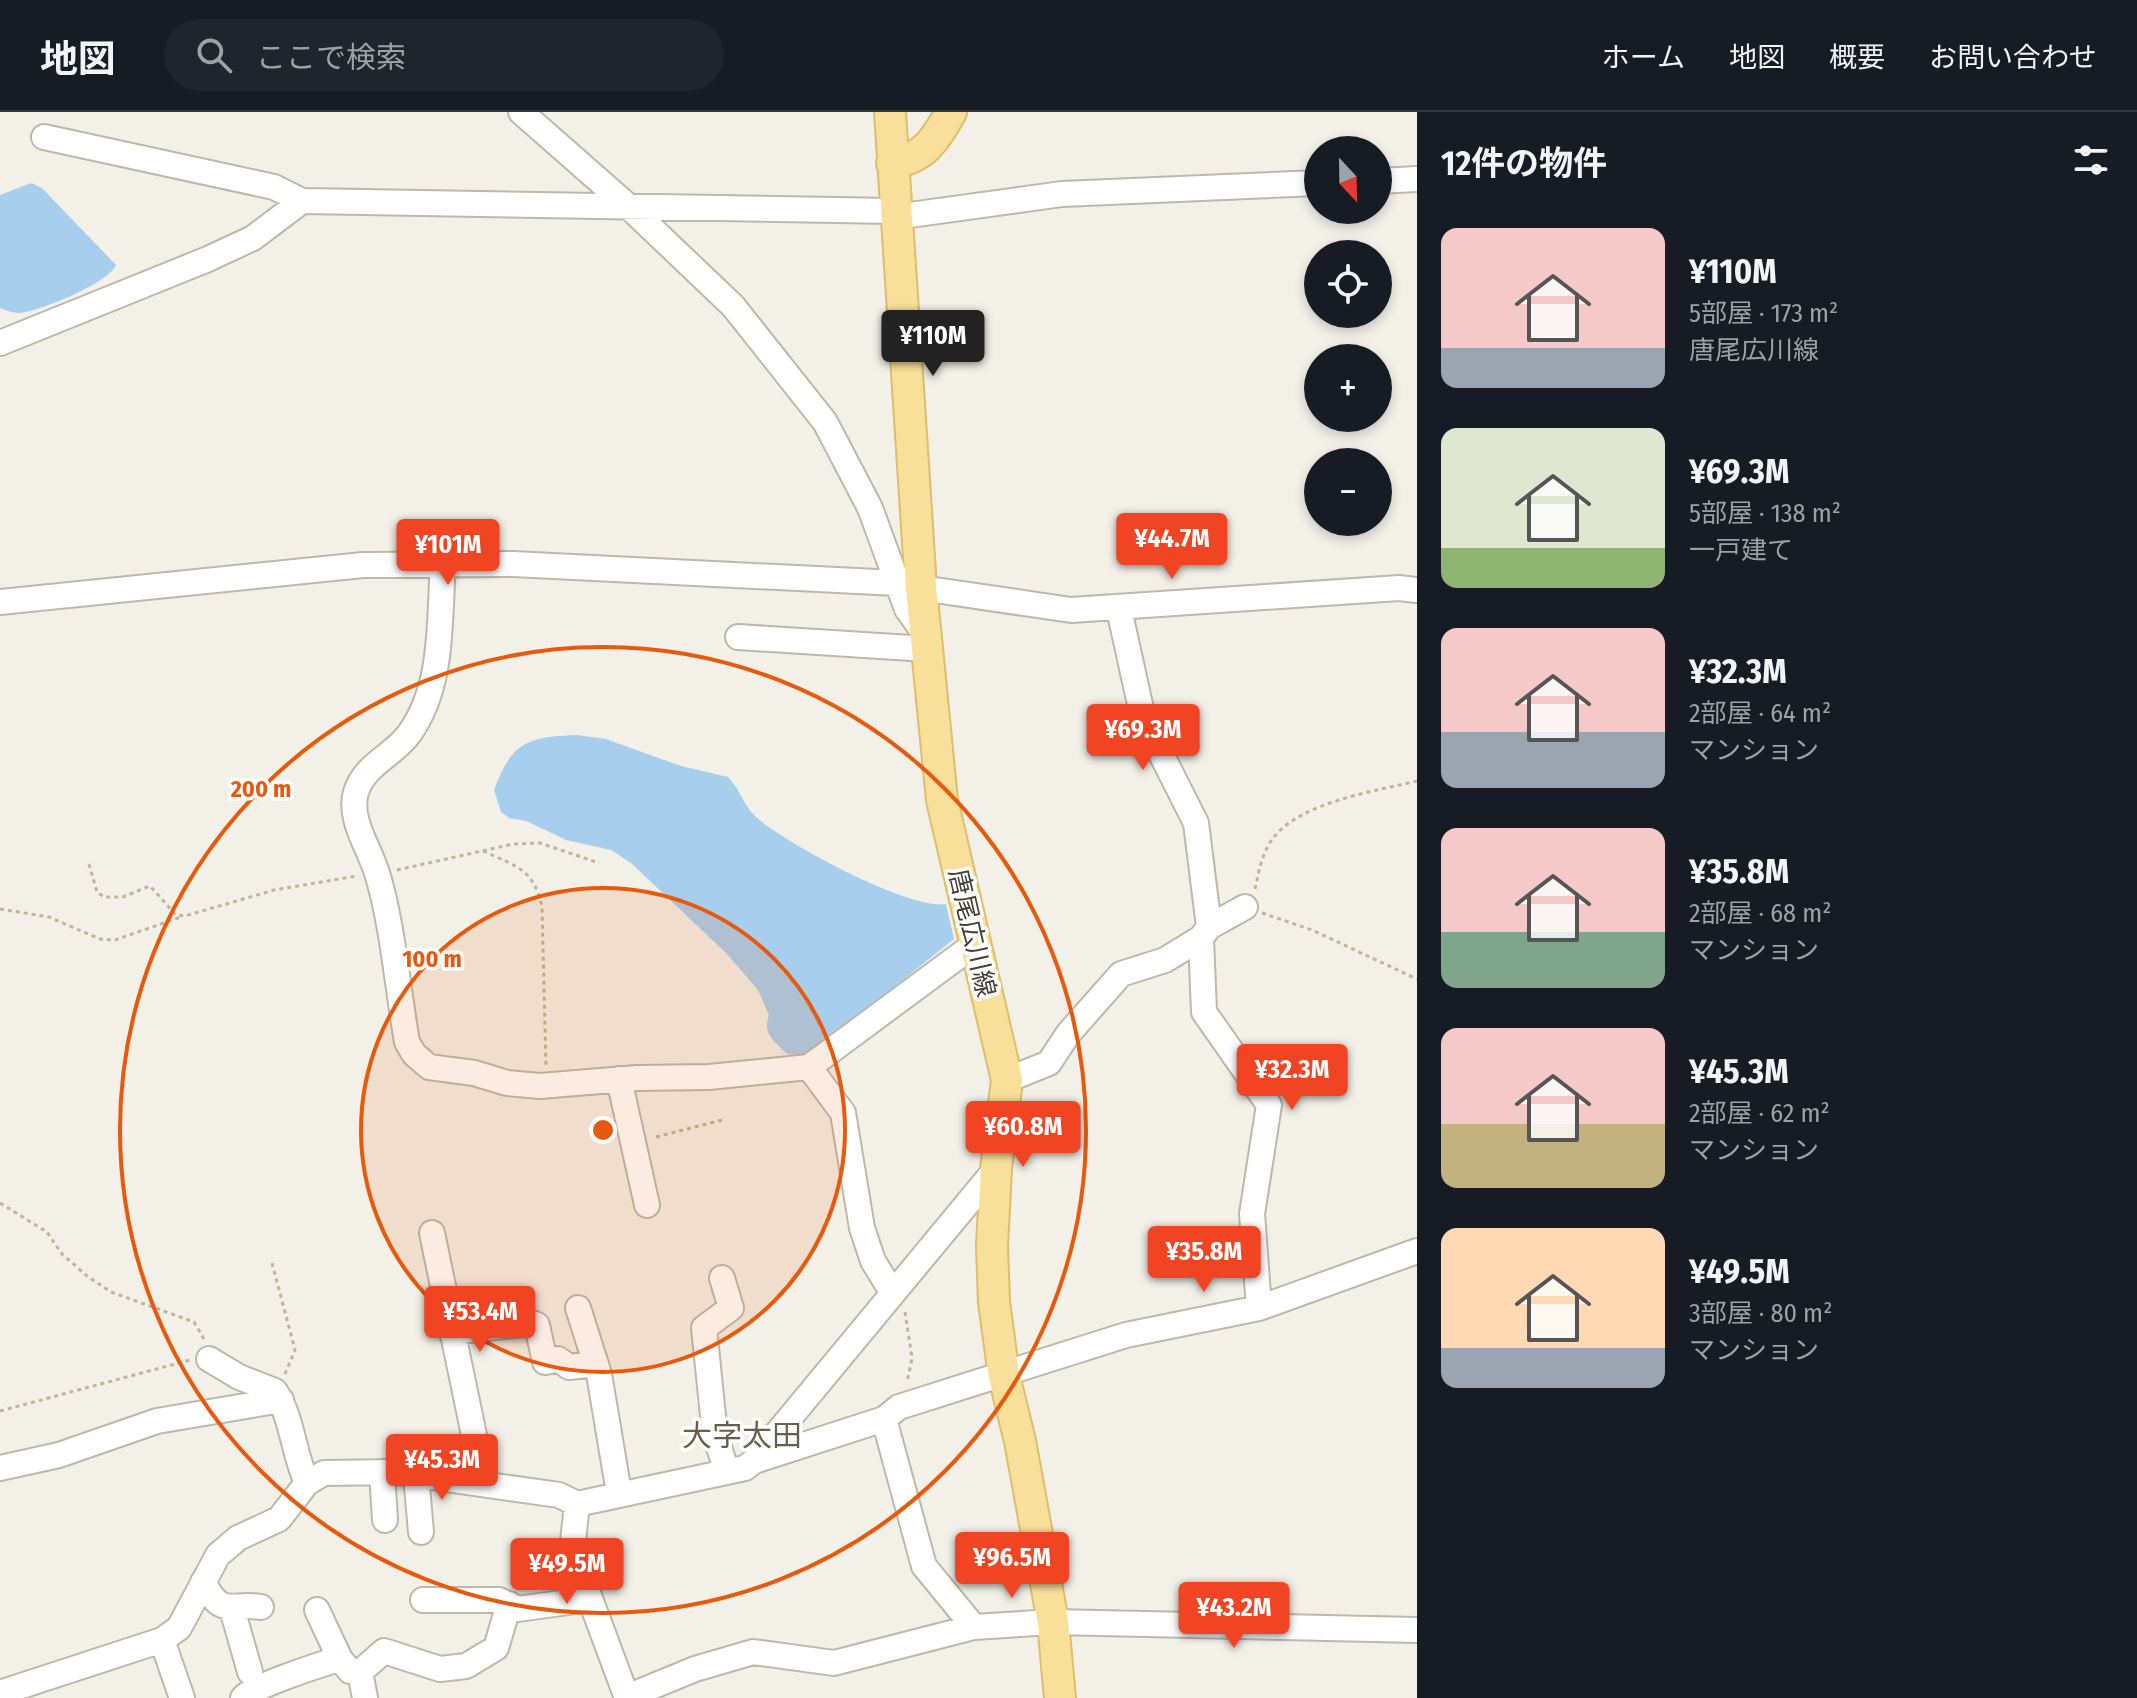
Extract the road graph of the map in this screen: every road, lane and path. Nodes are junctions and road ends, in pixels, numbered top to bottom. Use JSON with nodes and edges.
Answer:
{"nodes":[{"id":1,"x":521,"y":112,"type":"edge"},
{"id":2,"x":890,"y":112,"type":"edge"},
{"id":3,"x":951,"y":112,"type":"edge"},
{"id":4,"x":44,"y":137,"type":"dead end"},
{"id":5,"x":892,"y":163,"type":"junction"},
{"id":6,"x":1417,"y":179,"type":"edge"},
{"id":7,"x":1392,"y":180,"type":"edge"},
{"id":8,"x":1304,"y":184,"type":"edge"},
{"id":9,"x":302,"y":201,"type":"junction"},
{"id":10,"x":628,"y":206,"type":"junction"},
{"id":11,"x":894,"y":214,"type":"junction"},
{"id":12,"x":0,"y":343,"type":"edge"},
{"id":13,"x":443,"y":563,"type":"junction"},
{"id":14,"x":909,"y":585,"type":"junction"},
{"id":15,"x":1417,"y":590,"type":"edge"},
{"id":16,"x":0,"y":602,"type":"edge"},
{"id":17,"x":1119,"y":609,"type":"junction"},
{"id":18,"x":738,"y":637,"type":"dead end"},
{"id":19,"x":926,"y":641,"type":"junction"},
{"id":20,"x":1417,"y":781,"type":"edge"},
{"id":21,"x":483,"y":851,"type":"junction"},
{"id":22,"x":599,"y":863,"type":"dead end"},
{"id":23,"x":89,"y":864,"type":"dead end"},
{"id":24,"x":378,"y":874,"type":"junction"},
{"id":25,"x":1245,"y":907,"type":"junction"},
{"id":26,"x":0,"y":909,"type":"edge"},
{"id":27,"x":185,"y":916,"type":"junction"},
{"id":28,"x":1205,"y":933,"type":"junction"},
{"id":29,"x":975,"y":944,"type":"junction"},
{"id":30,"x":1417,"y":979,"type":"edge"},
{"id":31,"x":809,"y":1067,"type":"junction"},
{"id":32,"x":619,"y":1079,"type":"junction"},
{"id":33,"x":1007,"y":1080,"type":"junction"},
{"id":34,"x":549,"y":1085,"type":"junction"},
{"id":35,"x":722,"y":1120,"type":"dead end"},
{"id":36,"x":644,"y":1139,"type":"junction"},
{"id":37,"x":996,"y":1169,"type":"junction"},
{"id":38,"x":0,"y":1203,"type":"edge"},
{"id":39,"x":647,"y":1205,"type":"dead end"},
{"id":40,"x":432,"y":1233,"type":"dead end"},
{"id":41,"x":1417,"y":1251,"type":"edge"},
{"id":42,"x":272,"y":1263,"type":"dead end"},
{"id":43,"x":722,"y":1278,"type":"dead end"},
{"id":44,"x":895,"y":1288,"type":"junction"},
{"id":45,"x":578,"y":1308,"type":"dead end"},
{"id":46,"x":1259,"y":1308,"type":"junction"},
{"id":47,"x":451,"y":1332,"type":"junction"},
{"id":48,"x":209,"y":1359,"type":"junction"},
{"id":49,"x":595,"y":1364,"type":"junction"},
{"id":50,"x":1004,"y":1376,"type":"junction"},
{"id":51,"x":279,"y":1398,"type":"junction"},
{"id":52,"x":0,"y":1411,"type":"edge"},
{"id":53,"x":891,"y":1413,"type":"junction"},
{"id":54,"x":754,"y":1461,"type":"junction"},
{"id":55,"x":0,"y":1468,"type":"edge"},
{"id":56,"x":382,"y":1472,"type":"junction"},
{"id":57,"x":727,"y":1472,"type":"junction"},
{"id":58,"x":416,"y":1475,"type":"junction"},
{"id":59,"x":307,"y":1483,"type":"junction"},
{"id":60,"x":484,"y":1483,"type":"junction"},
{"id":61,"x":619,"y":1493,"type":"junction"},
{"id":62,"x":577,"y":1504,"type":"junction"},
{"id":63,"x":385,"y":1520,"type":"dead end"},
{"id":64,"x":421,"y":1532,"type":"dead end"},
{"id":65,"x":203,"y":1582,"type":"junction"},
{"id":66,"x":590,"y":1599,"type":"junction"},
{"id":67,"x":423,"y":1600,"type":"dead end"},
{"id":68,"x":509,"y":1604,"type":"junction"},
{"id":69,"x":261,"y":1607,"type":"dead end"},
{"id":70,"x":232,"y":1609,"type":"junction"},
{"id":71,"x":317,"y":1610,"type":"dead end"},
{"id":72,"x":1053,"y":1622,"type":"junction"},
{"id":73,"x":974,"y":1627,"type":"junction"},
{"id":74,"x":1417,"y":1630,"type":"edge"},
{"id":75,"x":162,"y":1640,"type":"junction"},
{"id":76,"x":350,"y":1665,"type":"junction"},
{"id":77,"x":250,"y":1672,"type":"dead end"},
{"id":78,"x":0,"y":1693,"type":"edge"},
{"id":79,"x":237,"y":1694,"type":"edge"},
{"id":80,"x":621,"y":1696,"type":"edge"},
{"id":81,"x":182,"y":1698,"type":"edge"},
{"id":82,"x":365,"y":1698,"type":"edge"},
{"id":83,"x":1060,"y":1698,"type":"edge"}],
"edges":[{"from":1,"to":10,"type":"street"},
{"from":2,"to":5,"type":"main road","name":"唐尾広川線"},
{"from":3,"to":5,"type":"main road"},
{"from":4,"to":9,"type":"street"},
{"from":5,"to":11,"type":"main road","name":"唐尾広川線"},
{"from":6,"to":7,"type":"street"},
{"from":8,"to":11,"type":"street"},
{"from":9,"to":10,"type":"street"},
{"from":9,"to":12,"type":"street"},
{"from":10,"to":11,"type":"street"},
{"from":10,"to":14,"type":"street"},
{"from":11,"to":14,"type":"main road","name":"唐尾広川線"},
{"from":13,"to":14,"type":"street"},
{"from":13,"to":16,"type":"street"},
{"from":13,"to":24,"type":"street"},
{"from":14,"to":17,"type":"street"},
{"from":14,"to":19,"type":"main road","name":"唐尾広川線"},
{"from":15,"to":17,"type":"street"},
{"from":17,"to":28,"type":"street"},
{"from":18,"to":19,"type":"street"},
{"from":19,"to":29,"type":"main road","name":"唐尾広川線"},
{"from":20,"to":25,"type":"path"},
{"from":21,"to":22,"type":"path"},
{"from":21,"to":24,"type":"path"},
{"from":21,"to":34,"type":"path"},
{"from":23,"to":27,"type":"path"},
{"from":24,"to":27,"type":"path"},
{"from":24,"to":34,"type":"street"},
{"from":25,"to":28,"type":"street"},
{"from":25,"to":30,"type":"path"},
{"from":26,"to":27,"type":"path"},
{"from":28,"to":33,"type":"street"},
{"from":28,"to":46,"type":"street"},
{"from":29,"to":31,"type":"street"},
{"from":29,"to":33,"type":"main road","name":"唐尾広川線"},
{"from":31,"to":32,"type":"street"},
{"from":31,"to":44,"type":"street"},
{"from":32,"to":34,"type":"street"},
{"from":32,"to":36,"type":"street"},
{"from":33,"to":37,"type":"main road","name":"唐尾広川線"},
{"from":35,"to":36,"type":"path"},
{"from":36,"to":39,"type":"street"},
{"from":37,"to":44,"type":"street"},
{"from":37,"to":50,"type":"main road","name":"唐尾広川線"},
{"from":38,"to":48,"type":"path"},
{"from":40,"to":47,"type":"street"},
{"from":41,"to":46,"type":"street"},
{"from":42,"to":51,"type":"path"},
{"from":43,"to":57,"type":"street"},
{"from":44,"to":53,"type":"path"},
{"from":44,"to":54,"type":"street"},
{"from":45,"to":49,"type":"street"},
{"from":46,"to":50,"type":"street"},
{"from":47,"to":49,"type":"street"},
{"from":47,"to":60,"type":"street"},
{"from":48,"to":51,"type":"street"},
{"from":48,"to":52,"type":"path"},
{"from":49,"to":61,"type":"street"},
{"from":50,"to":53,"type":"street"},
{"from":50,"to":72,"type":"main road","name":"唐尾広川線"},
{"from":51,"to":55,"type":"street"},
{"from":51,"to":59,"type":"street"},
{"from":53,"to":54,"type":"street"},
{"from":53,"to":73,"type":"street"},
{"from":54,"to":57,"type":"street"},
{"from":56,"to":58,"type":"street"},
{"from":56,"to":59,"type":"street"},
{"from":56,"to":63,"type":"street"},
{"from":57,"to":61,"type":"street"},
{"from":58,"to":60,"type":"street"},
{"from":58,"to":64,"type":"street"},
{"from":59,"to":65,"type":"street"},
{"from":60,"to":62,"type":"street"},
{"from":61,"to":62,"type":"street"},
{"from":62,"to":66,"type":"street"},
{"from":65,"to":70,"type":"street"},
{"from":65,"to":75,"type":"street"},
{"from":66,"to":68,"type":"street"},
{"from":66,"to":80,"type":"street"},
{"from":67,"to":68,"type":"street"},
{"from":68,"to":76,"type":"street"},
{"from":69,"to":70,"type":"street"},
{"from":70,"to":77,"type":"street"},
{"from":71,"to":76,"type":"street"},
{"from":72,"to":73,"type":"street"},
{"from":72,"to":74,"type":"street"},
{"from":72,"to":83,"type":"main road","name":"唐尾広川線"},
{"from":73,"to":80,"type":"street"},
{"from":75,"to":78,"type":"street"},
{"from":75,"to":81,"type":"street"},
{"from":76,"to":79,"type":"street"},
{"from":76,"to":82,"type":"street"}]}
